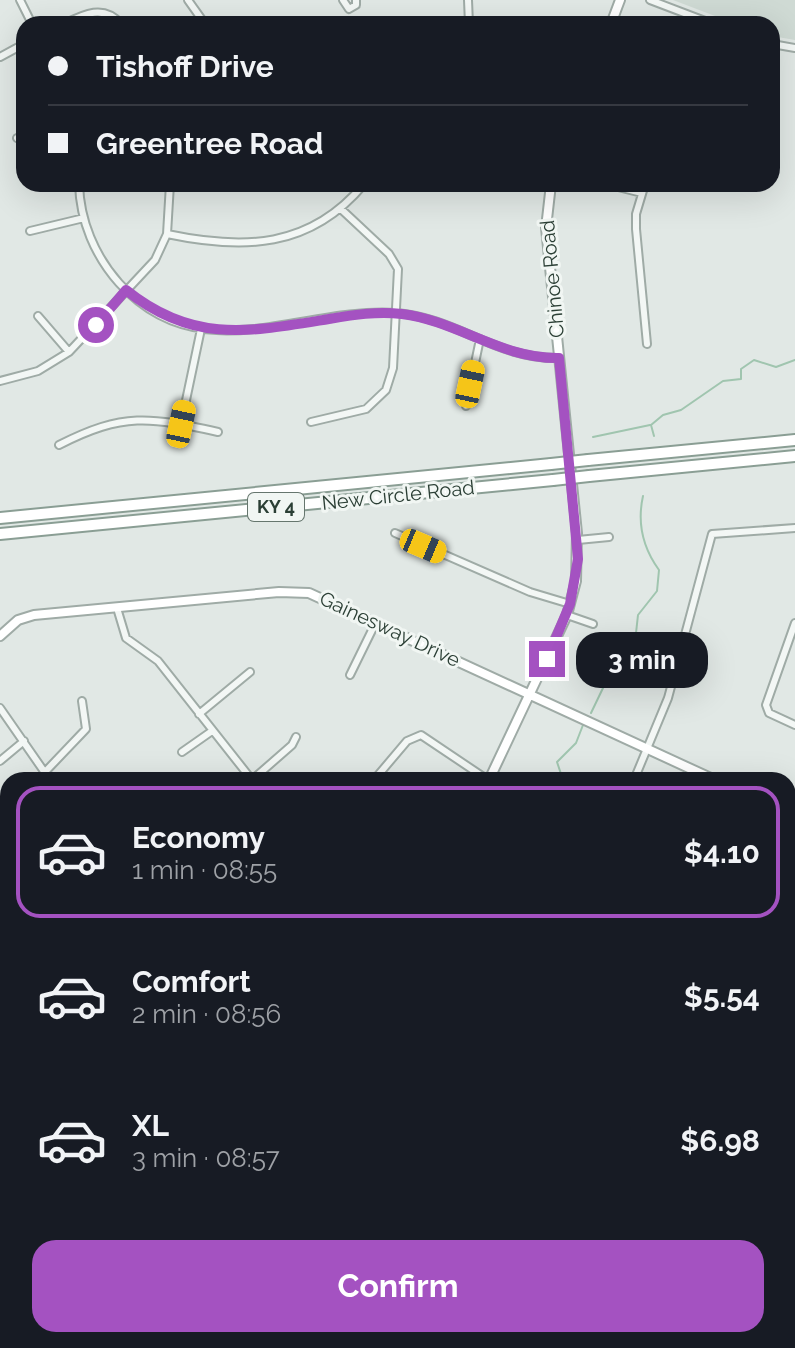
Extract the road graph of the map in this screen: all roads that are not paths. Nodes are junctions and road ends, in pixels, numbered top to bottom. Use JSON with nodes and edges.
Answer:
{"nodes":[{"id":1,"x":343,"y":0,"type":"edge"},
{"id":2,"x":356,"y":0,"type":"edge"},
{"id":3,"x":650,"y":0,"type":"edge"},
{"id":4,"x":80,"y":16,"type":"edge"},
{"id":5,"x":112,"y":16,"type":"edge"},
{"id":6,"x":692,"y":16,"type":"edge"},
{"id":7,"x":80,"y":192,"type":"edge"},
{"id":8,"x":170,"y":192,"type":"edge"},
{"id":9,"x":357,"y":192,"type":"edge"},
{"id":10,"x":550,"y":192,"type":"edge"},
{"id":11,"x":638,"y":192,"type":"edge"},
{"id":12,"x":642,"y":193,"type":"joint"},
{"id":13,"x":341,"y":209,"type":"junction"},
{"id":14,"x":84,"y":218,"type":"junction"},
{"id":15,"x":30,"y":231,"type":"dead end"},
{"id":16,"x":167,"y":234,"type":"junction"},
{"id":17,"x":126,"y":290,"type":"junction"},
{"id":18,"x":398,"y":313,"type":"junction"},
{"id":19,"x":38,"y":316,"type":"dead end"},
{"id":20,"x":201,"y":329,"type":"junction"},
{"id":21,"x":480,"y":339,"type":"junction"},
{"id":22,"x":647,"y":344,"type":"dead end"},
{"id":23,"x":69,"y":352,"type":"junction"},
{"id":24,"x":559,"y":358,"type":"junction"},
{"id":25,"x":0,"y":381,"type":"edge"},
{"id":26,"x":466,"y":406,"type":"dead end"},
{"id":27,"x":311,"y":422,"type":"dead end"},
{"id":28,"x":181,"y":424,"type":"junction"},
{"id":29,"x":218,"y":432,"type":"dead end"},
{"id":30,"x":795,"y":440,"type":"edge"},
{"id":31,"x":59,"y":445,"type":"dead end"},
{"id":32,"x":795,"y":456,"type":"edge"},
{"id":33,"x":0,"y":518,"type":"edge"},
{"id":34,"x":795,"y":528,"type":"edge"},
{"id":35,"x":395,"y":533,"type":"dead end"},
{"id":36,"x":0,"y":534,"type":"edge"},
{"id":37,"x":609,"y":537,"type":"dead end"},
{"id":38,"x":578,"y":540,"type":"junction"},
{"id":39,"x":570,"y":604,"type":"junction"},
{"id":40,"x":117,"y":608,"type":"junction"},
{"id":41,"x":567,"y":615,"type":"junction"},
{"id":42,"x":376,"y":622,"type":"junction"},
{"id":43,"x":795,"y":623,"type":"edge"},
{"id":44,"x":593,"y":624,"type":"dead end"},
{"id":45,"x":0,"y":636,"type":"edge"},
{"id":46,"x":250,"y":672,"type":"dead end"},
{"id":47,"x":350,"y":675,"type":"dead end"},
{"id":48,"x":531,"y":694,"type":"junction"},
{"id":49,"x":82,"y":701,"type":"dead end"},
{"id":50,"x":0,"y":708,"type":"edge"},
{"id":51,"x":199,"y":714,"type":"junction"},
{"id":52,"x":795,"y":725,"type":"edge"},
{"id":53,"x":212,"y":731,"type":"junction"},
{"id":54,"x":296,"y":737,"type":"dead end"},
{"id":55,"x":24,"y":741,"type":"junction"},
{"id":56,"x":648,"y":749,"type":"junction"},
{"id":57,"x":182,"y":752,"type":"dead end"},
{"id":58,"x":0,"y":761,"type":"edge"},
{"id":59,"x":45,"y":772,"type":"joint"},
{"id":60,"x":245,"y":772,"type":"edge"},
{"id":61,"x":261,"y":772,"type":"edge"},
{"id":62,"x":381,"y":772,"type":"edge"},
{"id":63,"x":476,"y":772,"type":"edge"},
{"id":64,"x":492,"y":772,"type":"edge"},
{"id":65,"x":638,"y":772,"type":"edge"},
{"id":66,"x":698,"y":772,"type":"edge"}],
"edges":[{"from":1,"to":2,"type":"street"},
{"from":3,"to":6,"type":"street"},
{"from":4,"to":5,"type":"street"},
{"from":7,"to":14,"type":"street"},
{"from":8,"to":16,"type":"street"},
{"from":9,"to":13,"type":"street"},
{"from":10,"to":24,"type":"street","name":"Chinoe Road"},
{"from":11,"to":12,"type":"street"},
{"from":12,"to":22,"type":"street"},
{"from":13,"to":16,"type":"street"},
{"from":13,"to":18,"type":"street"},
{"from":14,"to":15,"type":"street"},
{"from":14,"to":17,"type":"street"},
{"from":16,"to":17,"type":"street"},
{"from":17,"to":20,"type":"street"},
{"from":17,"to":23,"type":"street"},
{"from":18,"to":20,"type":"street"},
{"from":18,"to":21,"type":"street"},
{"from":18,"to":27,"type":"street"},
{"from":19,"to":23,"type":"street"},
{"from":20,"to":28,"type":"street"},
{"from":21,"to":24,"type":"street"},
{"from":21,"to":26,"type":"street"},
{"from":23,"to":25,"type":"street"},
{"from":24,"to":38,"type":"street","name":"Chinoe Road"},
{"from":28,"to":29,"type":"street"},
{"from":28,"to":31,"type":"street"},
{"from":30,"to":33,"type":"highway","name":"New Circle Road","number":"KY 4","bridge":true},
{"from":32,"to":36,"type":"highway","name":"New Circle Road","number":"KY 4","bridge":true},
{"from":34,"to":56,"type":"street"},
{"from":35,"to":39,"type":"street"},
{"from":37,"to":38,"type":"street"},
{"from":38,"to":39,"type":"street","name":"Chinoe Road"},
{"from":39,"to":41,"type":"street","name":"Chinoe Road"},
{"from":40,"to":42,"type":"street","name":"Gainesway Drive"},
{"from":40,"to":45,"type":"street","name":"Gainesway Drive"},
{"from":40,"to":51,"type":"street"},
{"from":41,"to":44,"type":"street"},
{"from":41,"to":48,"type":"street","name":"Chinoe Road"},
{"from":42,"to":47,"type":"street"},
{"from":42,"to":48,"type":"street","name":"Gainesway Drive"},
{"from":43,"to":52,"type":"street"},
{"from":46,"to":51,"type":"street"},
{"from":48,"to":56,"type":"street","name":"Gainesway Drive"},
{"from":48,"to":64,"type":"street","name":"Chinoe Road"},
{"from":49,"to":59,"type":"street"},
{"from":50,"to":55,"type":"street"},
{"from":51,"to":53,"type":"street"},
{"from":53,"to":57,"type":"street"},
{"from":53,"to":60,"type":"street"},
{"from":54,"to":61,"type":"street"},
{"from":55,"to":58,"type":"street"},
{"from":55,"to":59,"type":"street"},
{"from":56,"to":65,"type":"street"},
{"from":56,"to":66,"type":"street","name":"Gainesway Drive"},
{"from":62,"to":63,"type":"street"}]}
